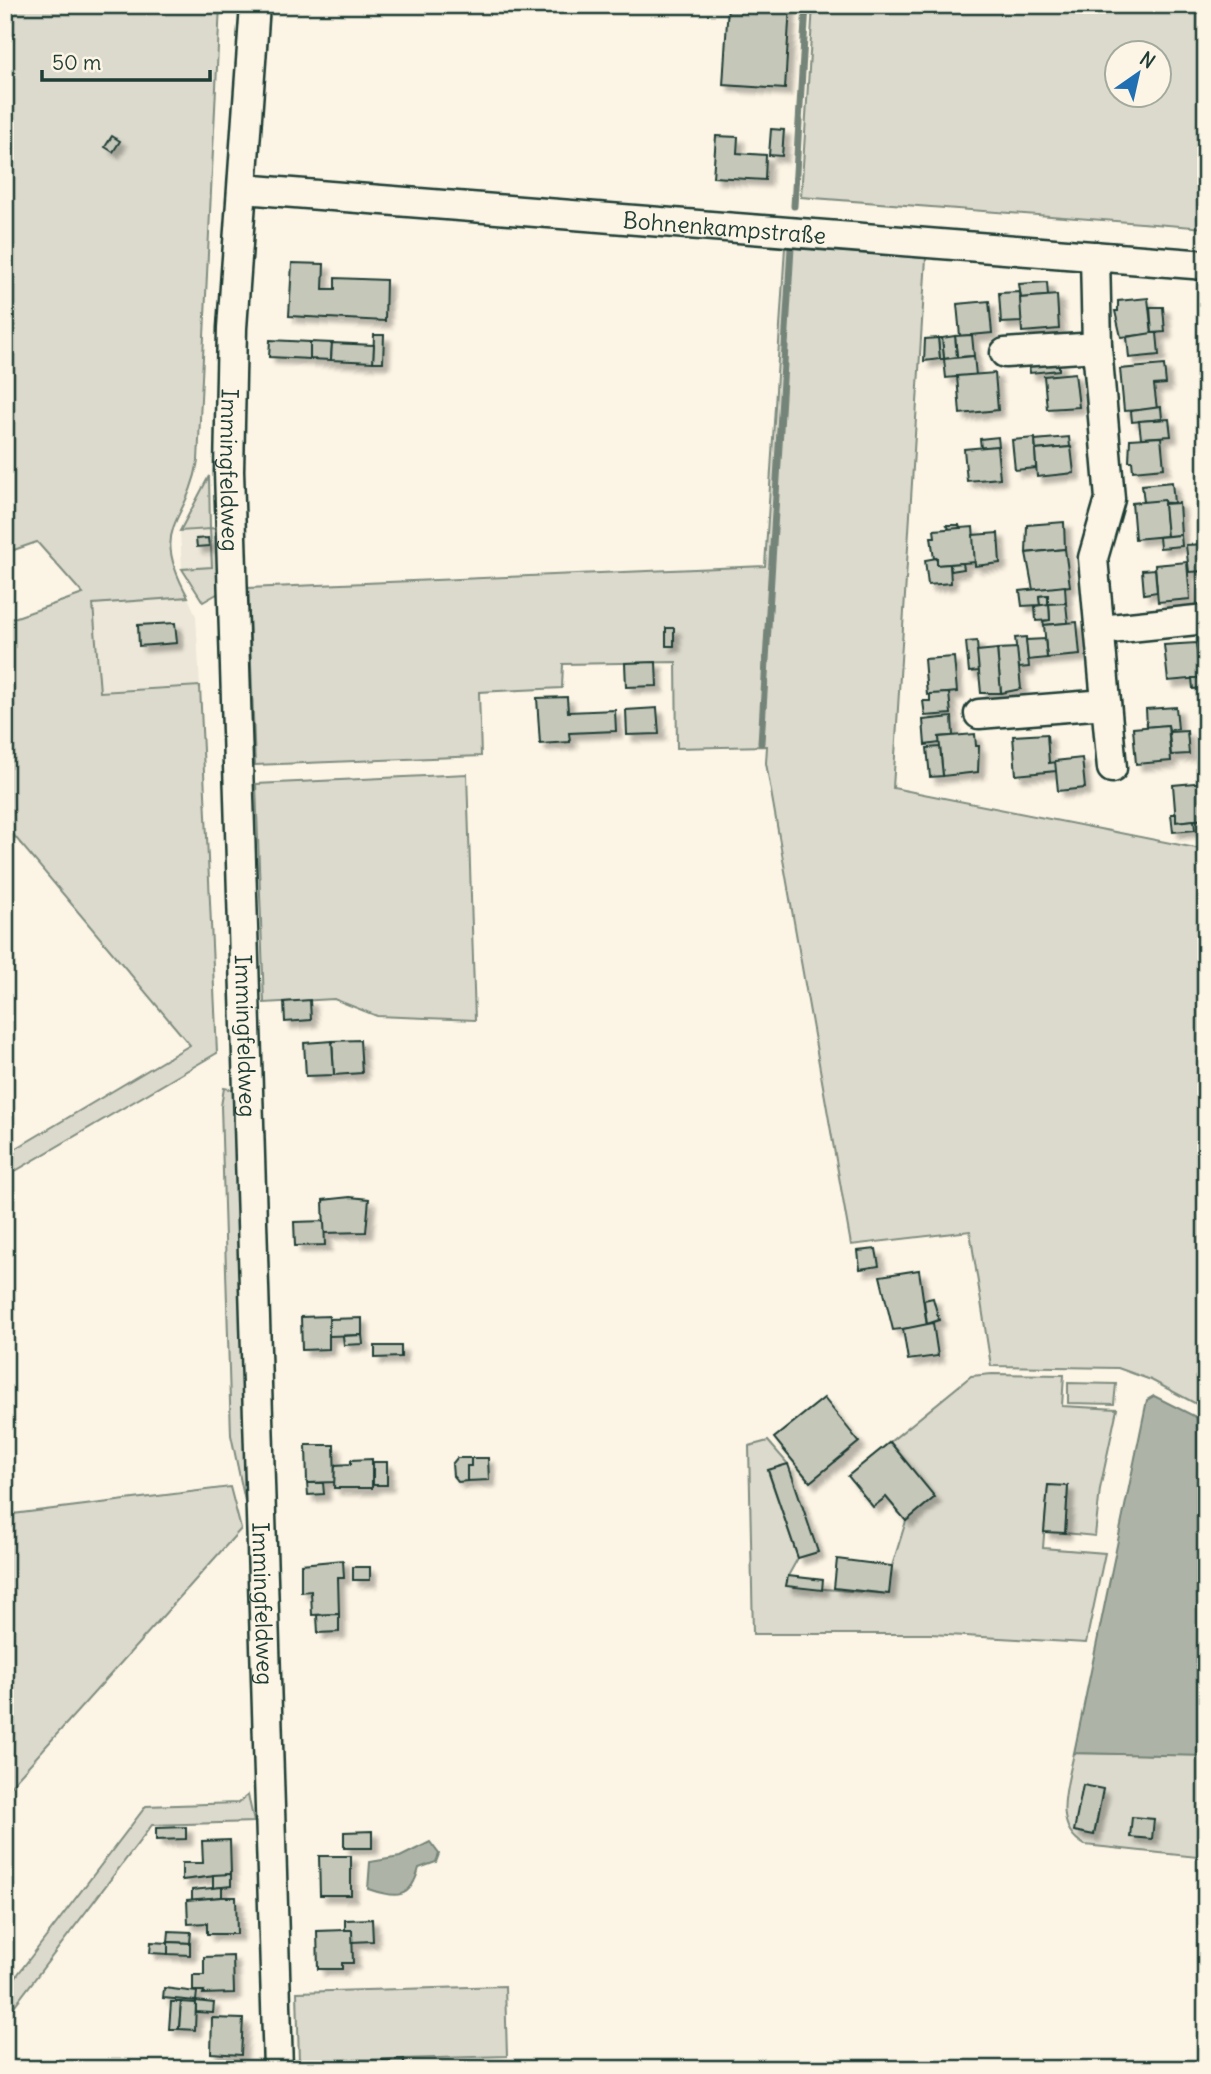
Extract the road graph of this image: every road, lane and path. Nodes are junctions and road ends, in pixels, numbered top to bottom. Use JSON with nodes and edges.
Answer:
{"nodes":[{"id":1,"x":255,"y":5,"type":"edge"},
{"id":2,"x":243,"y":189,"type":"junction"},
{"id":3,"x":1095,"y":256,"type":"junction"},
{"id":4,"x":1206,"y":265,"type":"edge"},
{"id":5,"x":1097,"y":346,"type":"junction"},
{"id":6,"x":1004,"y":353,"type":"dead end"},
{"id":7,"x":1206,"y":619,"type":"edge"},
{"id":8,"x":1101,"y":630,"type":"junction"},
{"id":9,"x":1106,"y":704,"type":"junction"},
{"id":10,"x":979,"y":714,"type":"dead end"},
{"id":11,"x":1112,"y":768,"type":"dead end"},
{"id":12,"x":278,"y":2069,"type":"edge"}],
"edges":[{"from":1,"to":2,"type":"street","name":"Immingfeldweg"},
{"from":2,"to":3,"type":"street","name":"Bohnenkampstraße"},
{"from":2,"to":12,"type":"street","name":"Immingfeldweg"},
{"from":3,"to":4,"type":"street","name":"Bohnenkampstraße"},
{"from":3,"to":5,"type":"street"},
{"from":5,"to":6,"type":"street"},
{"from":5,"to":8,"type":"street"},
{"from":7,"to":8,"type":"street"},
{"from":8,"to":9,"type":"street"},
{"from":9,"to":10,"type":"street"},
{"from":9,"to":11,"type":"street"}]}
